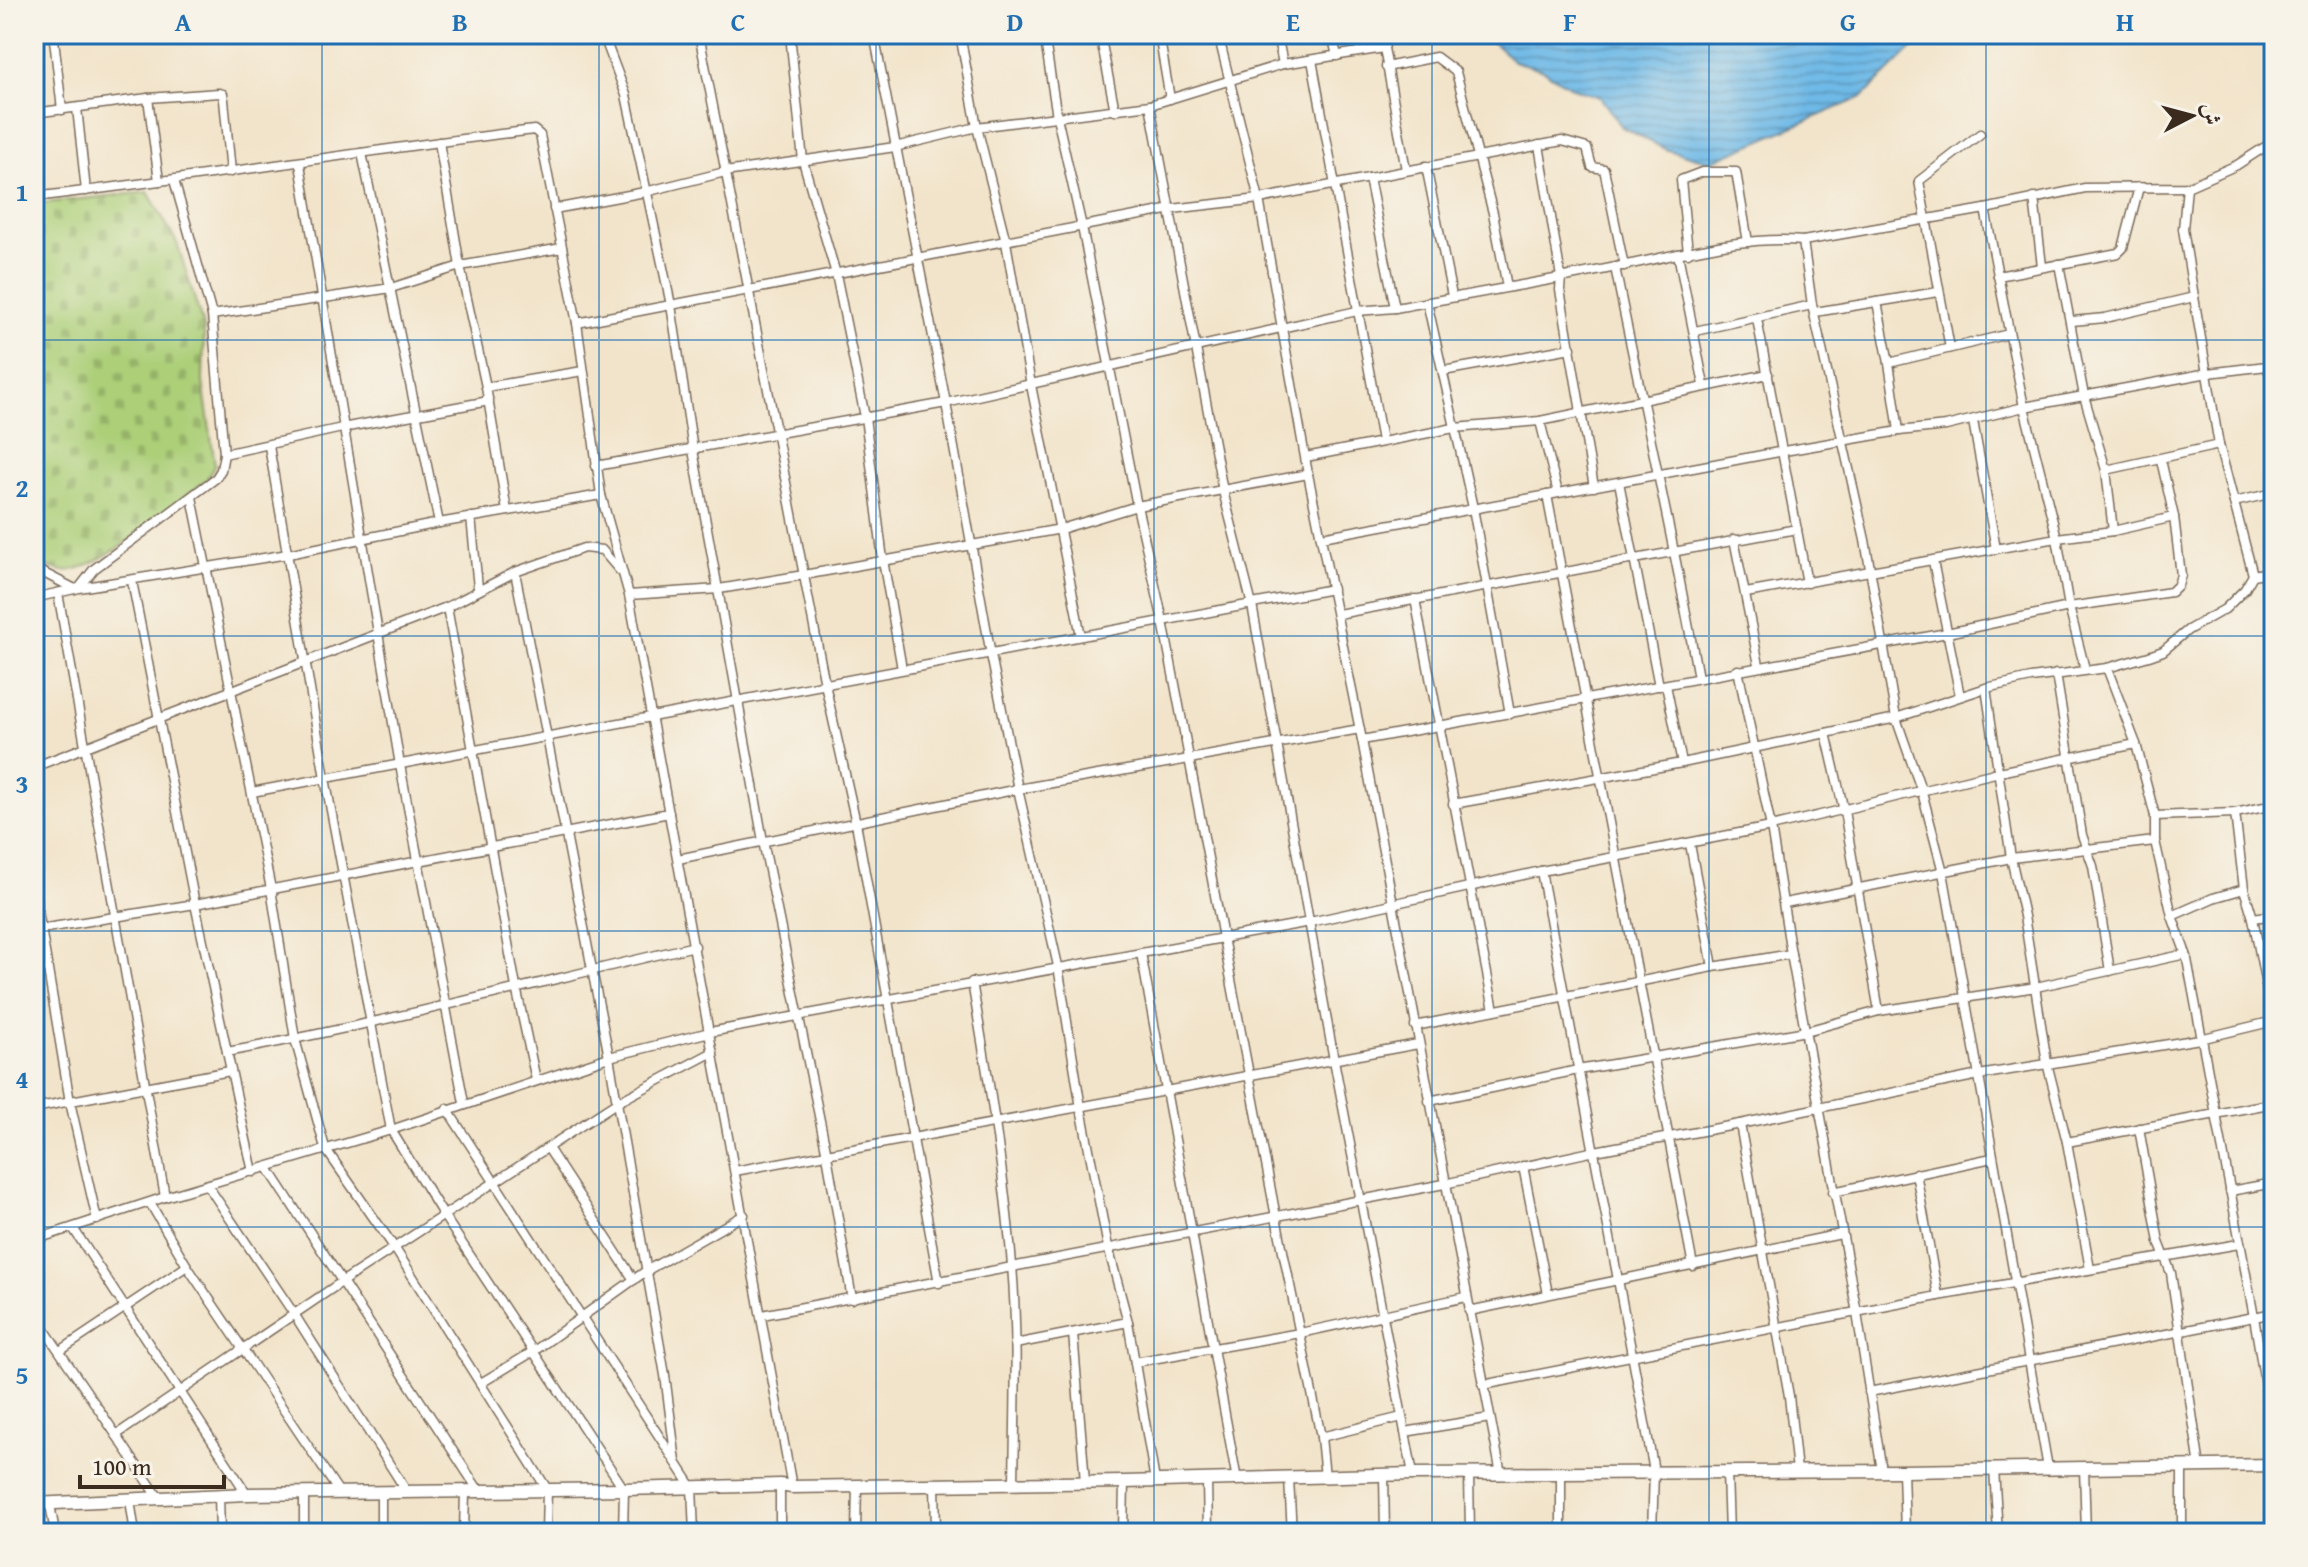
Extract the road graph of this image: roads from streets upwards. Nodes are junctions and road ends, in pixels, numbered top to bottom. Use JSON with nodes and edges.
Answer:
{"nodes":[{"id":1,"x":603,"y":34,"type":"edge"},
{"id":2,"x":699,"y":34,"type":"edge"},
{"id":3,"x":790,"y":34,"type":"edge"},
{"id":4,"x":874,"y":34,"type":"edge"},
{"id":5,"x":960,"y":34,"type":"edge"},
{"id":6,"x":1044,"y":34,"type":"edge"},
{"id":7,"x":1100,"y":34,"type":"edge"},
{"id":8,"x":1159,"y":34,"type":"edge"},
{"id":9,"x":1218,"y":34,"type":"edge"},
{"id":10,"x":1277,"y":34,"type":"edge"},
{"id":11,"x":1332,"y":34,"type":"edge"},
{"id":12,"x":1389,"y":34,"type":"edge"},
{"id":13,"x":34,"y":36,"type":"edge"},
{"id":14,"x":1384,"y":48,"type":"junction"},
{"id":15,"x":1337,"y":56,"type":"junction"},
{"id":16,"x":1312,"y":60,"type":"junction"},
{"id":17,"x":1283,"y":64,"type":"junction"},
{"id":18,"x":1386,"y":67,"type":"junction"},
{"id":19,"x":1229,"y":82,"type":"junction"},
{"id":20,"x":148,"y":98,"type":"junction"},
{"id":21,"x":1170,"y":99,"type":"junction"},
{"id":22,"x":1150,"y":105,"type":"junction"},
{"id":23,"x":77,"y":108,"type":"junction"},
{"id":24,"x":62,"y":110,"type":"junction"},
{"id":25,"x":1115,"y":111,"type":"junction"},
{"id":26,"x":34,"y":113,"type":"edge"},
{"id":27,"x":1057,"y":117,"type":"junction"},
{"id":28,"x":977,"y":127,"type":"junction"},
{"id":29,"x":1980,"y":134,"type":"dead end"},
{"id":30,"x":2274,"y":141,"type":"edge"},
{"id":31,"x":439,"y":142,"type":"junction"},
{"id":32,"x":1539,"y":145,"type":"junction"},
{"id":33,"x":895,"y":147,"type":"junction"},
{"id":34,"x":362,"y":153,"type":"junction"},
{"id":35,"x":1479,"y":156,"type":"junction"},
{"id":36,"x":803,"y":161,"type":"junction"},
{"id":37,"x":300,"y":164,"type":"junction"},
{"id":38,"x":1426,"y":166,"type":"junction"},
{"id":39,"x":1406,"y":170,"type":"junction"},
{"id":40,"x":231,"y":172,"type":"junction"},
{"id":41,"x":725,"y":172,"type":"junction"},
{"id":42,"x":1369,"y":178,"type":"junction"},
{"id":43,"x":174,"y":180,"type":"junction"},
{"id":44,"x":159,"y":181,"type":"junction"},
{"id":45,"x":1334,"y":185,"type":"junction"},
{"id":46,"x":2139,"y":187,"type":"junction"},
{"id":47,"x":2187,"y":187,"type":"junction"},
{"id":48,"x":86,"y":191,"type":"junction"},
{"id":49,"x":645,"y":192,"type":"junction"},
{"id":50,"x":34,"y":197,"type":"edge"},
{"id":51,"x":2034,"y":198,"type":"junction"},
{"id":52,"x":1259,"y":199,"type":"junction"},
{"id":53,"x":554,"y":209,"type":"junction"},
{"id":54,"x":1172,"y":209,"type":"junction"},
{"id":55,"x":1985,"y":209,"type":"junction"},
{"id":56,"x":1926,"y":219,"type":"junction"},
{"id":57,"x":1082,"y":227,"type":"junction"},
{"id":58,"x":1803,"y":241,"type":"junction"},
{"id":59,"x":1006,"y":242,"type":"junction"},
{"id":60,"x":1748,"y":242,"type":"junction"},
{"id":61,"x":562,"y":248,"type":"junction"},
{"id":62,"x":1683,"y":254,"type":"junction"},
{"id":63,"x":919,"y":260,"type":"junction"},
{"id":64,"x":2059,"y":264,"type":"junction"},
{"id":65,"x":460,"y":266,"type":"junction"},
{"id":66,"x":2042,"y":266,"type":"junction"},
{"id":67,"x":1620,"y":267,"type":"junction"},
{"id":68,"x":836,"y":274,"type":"junction"},
{"id":69,"x":1998,"y":276,"type":"junction"},
{"id":70,"x":1561,"y":277,"type":"junction"},
{"id":71,"x":1507,"y":287,"type":"junction"},
{"id":72,"x":391,"y":288,"type":"junction"},
{"id":73,"x":749,"y":290,"type":"junction"},
{"id":74,"x":1938,"y":292,"type":"junction"},
{"id":75,"x":1452,"y":296,"type":"junction"},
{"id":76,"x":323,"y":297,"type":"junction"},
{"id":77,"x":2194,"y":297,"type":"junction"},
{"id":78,"x":1427,"y":302,"type":"junction"},
{"id":79,"x":1877,"y":302,"type":"junction"},
{"id":80,"x":671,"y":305,"type":"junction"},
{"id":81,"x":1395,"y":308,"type":"junction"},
{"id":82,"x":1813,"y":309,"type":"junction"},
{"id":83,"x":1357,"y":311,"type":"junction"},
{"id":84,"x":212,"y":315,"type":"junction"},
{"id":85,"x":1757,"y":319,"type":"junction"},
{"id":86,"x":2072,"y":321,"type":"junction"},
{"id":87,"x":577,"y":323,"type":"junction"},
{"id":88,"x":1281,"y":329,"type":"junction"},
{"id":89,"x":1695,"y":331,"type":"junction"},
{"id":90,"x":2009,"y":334,"type":"junction"},
{"id":91,"x":1571,"y":348,"type":"junction"},
{"id":92,"x":1950,"y":348,"type":"junction"},
{"id":93,"x":1195,"y":349,"type":"junction"},
{"id":94,"x":1889,"y":363,"type":"junction"},
{"id":95,"x":1111,"y":366,"type":"junction"},
{"id":96,"x":583,"y":371,"type":"junction"},
{"id":97,"x":1443,"y":371,"type":"junction"},
{"id":98,"x":2208,"y":373,"type":"junction"},
{"id":99,"x":1768,"y":374,"type":"junction"},
{"id":100,"x":1031,"y":385,"type":"junction"},
{"id":101,"x":1704,"y":385,"type":"junction"},
{"id":102,"x":2274,"y":386,"type":"edge"},
{"id":103,"x":486,"y":387,"type":"junction"},
{"id":104,"x":2084,"y":396,"type":"junction"},
{"id":105,"x":1641,"y":400,"type":"junction"},
{"id":106,"x":489,"y":401,"type":"junction"},
{"id":107,"x":946,"y":403,"type":"junction"},
{"id":108,"x":2024,"y":407,"type":"junction"},
{"id":109,"x":1581,"y":413,"type":"junction"},
{"id":110,"x":418,"y":414,"type":"junction"},
{"id":111,"x":865,"y":417,"type":"junction"},
{"id":112,"x":1540,"y":421,"type":"junction"},
{"id":113,"x":1973,"y":421,"type":"junction"},
{"id":114,"x":342,"y":428,"type":"junction"},
{"id":115,"x":1454,"y":428,"type":"junction"},
{"id":116,"x":1899,"y":431,"type":"junction"},
{"id":117,"x":776,"y":435,"type":"junction"},
{"id":118,"x":1382,"y":441,"type":"junction"},
{"id":119,"x":1844,"y":441,"type":"junction"},
{"id":120,"x":2219,"y":445,"type":"junction"},
{"id":121,"x":269,"y":446,"type":"junction"},
{"id":122,"x":693,"y":450,"type":"junction"},
{"id":123,"x":1784,"y":451,"type":"junction"},
{"id":124,"x":224,"y":454,"type":"junction"},
{"id":125,"x":1306,"y":457,"type":"junction"},
{"id":126,"x":2161,"y":460,"type":"junction"},
{"id":127,"x":596,"y":466,"type":"junction"},
{"id":128,"x":2106,"y":470,"type":"junction"},
{"id":129,"x":1658,"y":473,"type":"junction"},
{"id":130,"x":1308,"y":474,"type":"junction"},
{"id":131,"x":1619,"y":482,"type":"junction"},
{"id":132,"x":1594,"y":487,"type":"junction"},
{"id":133,"x":1223,"y":491,"type":"junction"},
{"id":134,"x":1558,"y":493,"type":"junction"},
{"id":135,"x":2274,"y":493,"type":"edge"},
{"id":136,"x":601,"y":495,"type":"junction"},
{"id":137,"x":1547,"y":495,"type":"junction"},
{"id":138,"x":192,"y":497,"type":"junction"},
{"id":139,"x":2234,"y":502,"type":"junction"},
{"id":140,"x":1137,"y":506,"type":"junction"},
{"id":141,"x":1473,"y":508,"type":"junction"},
{"id":142,"x":507,"y":511,"type":"junction"},
{"id":143,"x":471,"y":517,"type":"junction"},
{"id":144,"x":2174,"y":517,"type":"junction"},
{"id":145,"x":439,"y":523,"type":"junction"},
{"id":146,"x":1061,"y":529,"type":"junction"},
{"id":147,"x":1797,"y":529,"type":"junction"},
{"id":148,"x":2113,"y":531,"type":"junction"},
{"id":149,"x":1322,"y":537,"type":"junction"},
{"id":150,"x":2057,"y":538,"type":"junction"},
{"id":151,"x":1734,"y":539,"type":"junction"},
{"id":152,"x":363,"y":540,"type":"junction"},
{"id":153,"x":972,"y":545,"type":"junction"},
{"id":154,"x":1996,"y":549,"type":"junction"},
{"id":155,"x":1676,"y":551,"type":"junction"},
{"id":156,"x":288,"y":554,"type":"junction"},
{"id":157,"x":1634,"y":558,"type":"junction"},
{"id":158,"x":883,"y":560,"type":"junction"},
{"id":159,"x":1933,"y":561,"type":"junction"},
{"id":160,"x":204,"y":567,"type":"junction"},
{"id":161,"x":34,"y":568,"type":"edge"},
{"id":162,"x":2274,"y":571,"type":"edge"},
{"id":163,"x":515,"y":572,"type":"junction"},
{"id":164,"x":1561,"y":573,"type":"junction"},
{"id":165,"x":1870,"y":573,"type":"junction"},
{"id":166,"x":623,"y":575,"type":"junction"},
{"id":167,"x":804,"y":575,"type":"junction"},
{"id":168,"x":2253,"y":575,"type":"junction"},
{"id":169,"x":132,"y":581,"type":"junction"},
{"id":170,"x":1807,"y":583,"type":"junction"},
{"id":171,"x":1487,"y":585,"type":"junction"},
{"id":172,"x":77,"y":588,"type":"junction"},
{"id":173,"x":478,"y":588,"type":"junction"},
{"id":174,"x":719,"y":589,"type":"junction"},
{"id":175,"x":1332,"y":589,"type":"junction"},
{"id":176,"x":58,"y":593,"type":"junction"},
{"id":177,"x":1746,"y":593,"type":"junction"},
{"id":178,"x":629,"y":595,"type":"junction"},
{"id":179,"x":34,"y":598,"type":"edge"},
{"id":180,"x":1415,"y":599,"type":"junction"},
{"id":181,"x":1252,"y":605,"type":"junction"},
{"id":182,"x":447,"y":607,"type":"junction"},
{"id":183,"x":2069,"y":607,"type":"junction"},
{"id":184,"x":1338,"y":614,"type":"junction"},
{"id":185,"x":1163,"y":621,"type":"junction"},
{"id":186,"x":379,"y":633,"type":"junction"},
{"id":187,"x":1947,"y":633,"type":"junction"},
{"id":188,"x":1081,"y":636,"type":"junction"},
{"id":189,"x":1883,"y":644,"type":"junction"},
{"id":190,"x":991,"y":655,"type":"junction"},
{"id":191,"x":306,"y":662,"type":"junction"},
{"id":192,"x":1759,"y":665,"type":"junction"},
{"id":193,"x":2107,"y":668,"type":"junction"},
{"id":194,"x":902,"y":669,"type":"junction"},
{"id":195,"x":2085,"y":669,"type":"junction"},
{"id":196,"x":1738,"y":670,"type":"junction"},
{"id":197,"x":2056,"y":674,"type":"junction"},
{"id":198,"x":1698,"y":678,"type":"junction"},
{"id":199,"x":825,"y":684,"type":"junction"},
{"id":200,"x":1663,"y":686,"type":"junction"},
{"id":201,"x":1986,"y":688,"type":"junction"},
{"id":202,"x":231,"y":691,"type":"junction"},
{"id":203,"x":1960,"y":696,"type":"junction"},
{"id":204,"x":738,"y":700,"type":"junction"},
{"id":205,"x":1585,"y":700,"type":"junction"},
{"id":206,"x":1510,"y":714,"type":"junction"},
{"id":207,"x":651,"y":718,"type":"junction"},
{"id":208,"x":1896,"y":718,"type":"junction"},
{"id":209,"x":160,"y":719,"type":"junction"},
{"id":210,"x":1440,"y":725,"type":"junction"},
{"id":211,"x":1360,"y":729,"type":"junction"},
{"id":212,"x":1826,"y":733,"type":"junction"},
{"id":213,"x":546,"y":737,"type":"junction"},
{"id":214,"x":1362,"y":740,"type":"junction"},
{"id":215,"x":2136,"y":744,"type":"junction"},
{"id":216,"x":1278,"y":745,"type":"junction"},
{"id":217,"x":87,"y":747,"type":"junction"},
{"id":218,"x":1755,"y":748,"type":"junction"},
{"id":219,"x":472,"y":751,"type":"junction"},
{"id":220,"x":2070,"y":757,"type":"junction"},
{"id":221,"x":1189,"y":760,"type":"junction"},
{"id":222,"x":1682,"y":763,"type":"junction"},
{"id":223,"x":400,"y":765,"type":"junction"},
{"id":224,"x":34,"y":767,"type":"edge"},
{"id":225,"x":1999,"y":772,"type":"junction"},
{"id":226,"x":325,"y":778,"type":"junction"},
{"id":227,"x":1601,"y":778,"type":"junction"},
{"id":228,"x":1018,"y":789,"type":"junction"},
{"id":229,"x":252,"y":792,"type":"junction"},
{"id":230,"x":1922,"y":792,"type":"junction"},
{"id":231,"x":1453,"y":804,"type":"junction"},
{"id":232,"x":2274,"y":805,"type":"edge"},
{"id":233,"x":1844,"y":811,"type":"junction"},
{"id":234,"x":669,"y":813,"type":"junction"},
{"id":235,"x":2235,"y":813,"type":"junction"},
{"id":236,"x":2155,"y":816,"type":"junction"},
{"id":237,"x":856,"y":823,"type":"junction"},
{"id":238,"x":1771,"y":827,"type":"junction"},
{"id":239,"x":564,"y":834,"type":"junction"},
{"id":240,"x":763,"y":841,"type":"junction"},
{"id":241,"x":2155,"y":841,"type":"junction"},
{"id":242,"x":1690,"y":844,"type":"junction"},
{"id":243,"x":491,"y":848,"type":"junction"},
{"id":244,"x":2088,"y":848,"type":"junction"},
{"id":245,"x":1616,"y":858,"type":"junction"},
{"id":246,"x":2011,"y":858,"type":"junction"},
{"id":247,"x":678,"y":859,"type":"junction"},
{"id":248,"x":419,"y":861,"type":"junction"},
{"id":249,"x":1541,"y":871,"type":"junction"},
{"id":250,"x":1943,"y":872,"type":"junction"},
{"id":251,"x":343,"y":874,"type":"junction"},
{"id":252,"x":34,"y":886,"type":"edge"},
{"id":253,"x":1469,"y":887,"type":"junction"},
{"id":254,"x":271,"y":889,"type":"junction"},
{"id":255,"x":1858,"y":889,"type":"junction"},
{"id":256,"x":2244,"y":889,"type":"junction"},
{"id":257,"x":1785,"y":903,"type":"junction"},
{"id":258,"x":195,"y":904,"type":"junction"},
{"id":259,"x":1392,"y":904,"type":"junction"},
{"id":260,"x":2274,"y":915,"type":"edge"},
{"id":261,"x":2172,"y":916,"type":"junction"},
{"id":262,"x":115,"y":918,"type":"junction"},
{"id":263,"x":2253,"y":918,"type":"junction"},
{"id":264,"x":1310,"y":922,"type":"junction"},
{"id":265,"x":38,"y":930,"type":"edge"},
{"id":266,"x":1224,"y":937,"type":"junction"},
{"id":267,"x":695,"y":946,"type":"junction"},
{"id":268,"x":1141,"y":953,"type":"junction"},
{"id":269,"x":1791,"y":954,"type":"junction"},
{"id":270,"x":2186,"y":954,"type":"junction"},
{"id":271,"x":1058,"y":966,"type":"junction"},
{"id":272,"x":1713,"y":967,"type":"junction"},
{"id":273,"x":590,"y":970,"type":"junction"},
{"id":274,"x":2110,"y":971,"type":"junction"},
{"id":275,"x":972,"y":982,"type":"junction"},
{"id":276,"x":1638,"y":982,"type":"junction"},
{"id":277,"x":516,"y":987,"type":"junction"},
{"id":278,"x":2036,"y":987,"type":"junction"},
{"id":279,"x":1563,"y":996,"type":"junction"},
{"id":280,"x":887,"y":998,"type":"junction"},
{"id":281,"x":1966,"y":999,"type":"junction"},
{"id":282,"x":444,"y":1004,"type":"junction"},
{"id":283,"x":1494,"y":1010,"type":"junction"},
{"id":284,"x":1879,"y":1011,"type":"junction"},
{"id":285,"x":797,"y":1014,"type":"junction"},
{"id":286,"x":2273,"y":1021,"type":"edge"},
{"id":287,"x":370,"y":1024,"type":"junction"},
{"id":288,"x":1415,"y":1026,"type":"junction"},
{"id":289,"x":1806,"y":1031,"type":"junction"},
{"id":290,"x":710,"y":1032,"type":"junction"},
{"id":291,"x":295,"y":1039,"type":"junction"},
{"id":292,"x":2200,"y":1039,"type":"junction"},
{"id":293,"x":1418,"y":1044,"type":"junction"},
{"id":294,"x":227,"y":1052,"type":"junction"},
{"id":295,"x":713,"y":1052,"type":"junction"},
{"id":296,"x":609,"y":1057,"type":"junction"},
{"id":297,"x":1652,"y":1057,"type":"junction"},
{"id":298,"x":1334,"y":1060,"type":"junction"},
{"id":299,"x":2047,"y":1063,"type":"junction"},
{"id":300,"x":1578,"y":1070,"type":"junction"},
{"id":301,"x":230,"y":1071,"type":"junction"},
{"id":302,"x":1250,"y":1075,"type":"junction"},
{"id":303,"x":1979,"y":1075,"type":"junction"},
{"id":304,"x":536,"y":1080,"type":"junction"},
{"id":305,"x":144,"y":1087,"type":"junction"},
{"id":306,"x":1165,"y":1092,"type":"junction"},
{"id":307,"x":1429,"y":1101,"type":"junction"},
{"id":308,"x":70,"y":1102,"type":"junction"},
{"id":309,"x":464,"y":1103,"type":"junction"},
{"id":310,"x":616,"y":1103,"type":"junction"},
{"id":311,"x":2274,"y":1103,"type":"edge"},
{"id":312,"x":34,"y":1108,"type":"edge"},
{"id":313,"x":1081,"y":1108,"type":"junction"},
{"id":314,"x":1819,"y":1108,"type":"junction"},
{"id":315,"x":447,"y":1109,"type":"junction"},
{"id":316,"x":2215,"y":1113,"type":"junction"},
{"id":317,"x":996,"y":1123,"type":"junction"},
{"id":318,"x":1740,"y":1124,"type":"junction"},
{"id":319,"x":2139,"y":1128,"type":"junction"},
{"id":320,"x":391,"y":1130,"type":"junction"},
{"id":321,"x":1670,"y":1137,"type":"junction"},
{"id":322,"x":911,"y":1139,"type":"junction"},
{"id":323,"x":2067,"y":1142,"type":"junction"},
{"id":324,"x":325,"y":1148,"type":"junction"},
{"id":325,"x":548,"y":1148,"type":"junction"},
{"id":326,"x":1595,"y":1151,"type":"junction"},
{"id":327,"x":827,"y":1155,"type":"junction"},
{"id":328,"x":1992,"y":1158,"type":"junction"},
{"id":329,"x":1523,"y":1166,"type":"junction"},
{"id":330,"x":268,"y":1168,"type":"junction"},
{"id":331,"x":735,"y":1171,"type":"junction"},
{"id":332,"x":253,"y":1172,"type":"junction"},
{"id":333,"x":1916,"y":1173,"type":"junction"},
{"id":334,"x":495,"y":1182,"type":"junction"},
{"id":335,"x":2274,"y":1183,"type":"edge"},
{"id":336,"x":1444,"y":1184,"type":"junction"},
{"id":337,"x":208,"y":1186,"type":"junction"},
{"id":338,"x":2230,"y":1191,"type":"junction"},
{"id":339,"x":1833,"y":1192,"type":"junction"},
{"id":340,"x":165,"y":1197,"type":"junction"},
{"id":341,"x":1361,"y":1200,"type":"junction"},
{"id":342,"x":150,"y":1203,"type":"junction"},
{"id":343,"x":744,"y":1215,"type":"junction"},
{"id":344,"x":444,"y":1216,"type":"junction"},
{"id":345,"x":1276,"y":1217,"type":"junction"},
{"id":346,"x":97,"y":1220,"type":"junction"},
{"id":347,"x":73,"y":1228,"type":"junction"},
{"id":348,"x":1192,"y":1233,"type":"junction"},
{"id":349,"x":1841,"y":1234,"type":"junction"},
{"id":350,"x":34,"y":1240,"type":"edge"},
{"id":351,"x":2239,"y":1244,"type":"junction"},
{"id":352,"x":394,"y":1247,"type":"junction"},
{"id":353,"x":1108,"y":1247,"type":"junction"},
{"id":354,"x":1763,"y":1249,"type":"junction"},
{"id":355,"x":2165,"y":1257,"type":"junction"},
{"id":356,"x":187,"y":1266,"type":"junction"},
{"id":357,"x":1012,"y":1266,"type":"junction"},
{"id":358,"x":1693,"y":1266,"type":"junction"},
{"id":359,"x":2090,"y":1269,"type":"junction"},
{"id":360,"x":646,"y":1271,"type":"junction"},
{"id":361,"x":634,"y":1280,"type":"junction"},
{"id":362,"x":1619,"y":1280,"type":"junction"},
{"id":363,"x":343,"y":1281,"type":"junction"},
{"id":364,"x":939,"y":1283,"type":"junction"},
{"id":365,"x":2016,"y":1283,"type":"junction"},
{"id":366,"x":1548,"y":1294,"type":"junction"},
{"id":367,"x":1938,"y":1296,"type":"junction"},
{"id":368,"x":1466,"y":1297,"type":"junction"},
{"id":369,"x":852,"y":1299,"type":"junction"},
{"id":370,"x":125,"y":1309,"type":"junction"},
{"id":371,"x":1469,"y":1311,"type":"junction"},
{"id":372,"x":1857,"y":1313,"type":"junction"},
{"id":373,"x":2274,"y":1313,"type":"edge"},
{"id":374,"x":294,"y":1314,"type":"junction"},
{"id":375,"x":762,"y":1315,"type":"junction"},
{"id":376,"x":1383,"y":1315,"type":"junction"},
{"id":377,"x":35,"y":1316,"type":"edge"},
{"id":378,"x":581,"y":1316,"type":"junction"},
{"id":379,"x":2254,"y":1317,"type":"junction"},
{"id":380,"x":1128,"y":1322,"type":"junction"},
{"id":381,"x":1777,"y":1329,"type":"junction"},
{"id":382,"x":2179,"y":1330,"type":"junction"},
{"id":383,"x":1073,"y":1333,"type":"junction"},
{"id":384,"x":1300,"y":1333,"type":"junction"},
{"id":385,"x":1015,"y":1344,"type":"junction"},
{"id":386,"x":1213,"y":1348,"type":"junction"},
{"id":387,"x":60,"y":1351,"type":"junction"},
{"id":388,"x":243,"y":1351,"type":"junction"},
{"id":389,"x":534,"y":1351,"type":"junction"},
{"id":390,"x":1632,"y":1355,"type":"junction"},
{"id":391,"x":2031,"y":1360,"type":"junction"},
{"id":392,"x":1135,"y":1362,"type":"junction"},
{"id":393,"x":481,"y":1383,"type":"junction"},
{"id":394,"x":1483,"y":1385,"type":"junction"},
{"id":395,"x":1869,"y":1392,"type":"junction"},
{"id":396,"x":2270,"y":1392,"type":"edge"},
{"id":397,"x":180,"y":1393,"type":"junction"},
{"id":398,"x":1402,"y":1417,"type":"junction"},
{"id":399,"x":1490,"y":1418,"type":"junction"},
{"id":400,"x":1405,"y":1432,"type":"junction"},
{"id":401,"x":116,"y":1435,"type":"junction"},
{"id":402,"x":1321,"y":1437,"type":"junction"},
{"id":403,"x":2274,"y":1438,"type":"edge"},
{"id":404,"x":676,"y":1462,"type":"junction"},
{"id":405,"x":2274,"y":1465,"type":"edge"},
{"id":406,"x":2182,"y":1467,"type":"junction"},
{"id":407,"x":2200,"y":1467,"type":"junction"},
{"id":408,"x":2048,"y":1468,"type":"junction"},
{"id":409,"x":2084,"y":1468,"type":"junction"},
{"id":410,"x":1994,"y":1469,"type":"junction"},
{"id":411,"x":1654,"y":1471,"type":"junction"},
{"id":412,"x":1797,"y":1471,"type":"junction"},
{"id":413,"x":1882,"y":1471,"type":"junction"},
{"id":414,"x":1903,"y":1471,"type":"junction"},
{"id":415,"x":1561,"y":1472,"type":"junction"},
{"id":416,"x":1727,"y":1472,"type":"junction"},
{"id":417,"x":1413,"y":1474,"type":"junction"},
{"id":418,"x":1469,"y":1474,"type":"junction"},
{"id":419,"x":1501,"y":1474,"type":"junction"},
{"id":420,"x":1384,"y":1475,"type":"junction"},
{"id":421,"x":1325,"y":1477,"type":"junction"},
{"id":422,"x":1289,"y":1479,"type":"junction"},
{"id":423,"x":1237,"y":1480,"type":"junction"},
{"id":424,"x":1155,"y":1481,"type":"junction"},
{"id":425,"x":1207,"y":1481,"type":"junction"},
{"id":426,"x":1085,"y":1482,"type":"junction"},
{"id":427,"x":1124,"y":1482,"type":"junction"},
{"id":428,"x":935,"y":1484,"type":"junction"},
{"id":429,"x":1014,"y":1484,"type":"junction"},
{"id":430,"x":857,"y":1485,"type":"junction"},
{"id":431,"x":786,"y":1486,"type":"junction"},
{"id":432,"x":692,"y":1487,"type":"junction"},
{"id":433,"x":547,"y":1489,"type":"junction"},
{"id":434,"x":624,"y":1489,"type":"junction"},
{"id":435,"x":465,"y":1491,"type":"junction"},
{"id":436,"x":479,"y":1491,"type":"junction"},
{"id":437,"x":339,"y":1492,"type":"junction"},
{"id":438,"x":407,"y":1492,"type":"junction"},
{"id":439,"x":304,"y":1493,"type":"junction"},
{"id":440,"x":381,"y":1493,"type":"junction"},
{"id":441,"x":247,"y":1494,"type":"junction"},
{"id":442,"x":219,"y":1495,"type":"junction"},
{"id":443,"x":159,"y":1498,"type":"junction"},
{"id":444,"x":130,"y":1500,"type":"junction"},
{"id":445,"x":34,"y":1504,"type":"edge"},
{"id":446,"x":50,"y":1504,"type":"junction"},
{"id":447,"x":55,"y":1533,"type":"edge"},
{"id":448,"x":135,"y":1533,"type":"edge"},
{"id":449,"x":220,"y":1533,"type":"edge"},
{"id":450,"x":304,"y":1533,"type":"edge"},
{"id":451,"x":381,"y":1533,"type":"edge"},
{"id":452,"x":464,"y":1533,"type":"edge"},
{"id":453,"x":546,"y":1533,"type":"edge"},
{"id":454,"x":623,"y":1533,"type":"edge"},
{"id":455,"x":694,"y":1533,"type":"edge"},
{"id":456,"x":780,"y":1533,"type":"edge"},
{"id":457,"x":856,"y":1533,"type":"edge"},
{"id":458,"x":936,"y":1533,"type":"edge"},
{"id":459,"x":1123,"y":1533,"type":"edge"},
{"id":460,"x":1208,"y":1533,"type":"edge"},
{"id":461,"x":1292,"y":1533,"type":"edge"},
{"id":462,"x":1385,"y":1533,"type":"edge"},
{"id":463,"x":1470,"y":1533,"type":"edge"},
{"id":464,"x":1561,"y":1533,"type":"edge"},
{"id":465,"x":1652,"y":1533,"type":"edge"},
{"id":466,"x":1729,"y":1533,"type":"edge"},
{"id":467,"x":1905,"y":1533,"type":"edge"},
{"id":468,"x":1998,"y":1533,"type":"edge"},
{"id":469,"x":2086,"y":1533,"type":"edge"},
{"id":470,"x":2182,"y":1533,"type":"edge"}],
"edges":[{"from":1,"to":49,"type":"street"},
{"from":2,"to":41,"type":"street"},
{"from":3,"to":36,"type":"street"},
{"from":4,"to":33,"type":"street"},
{"from":5,"to":28,"type":"street"},
{"from":6,"to":27,"type":"street"},
{"from":7,"to":25,"type":"street"},
{"from":8,"to":21,"type":"street"},
{"from":9,"to":19,"type":"street"},
{"from":10,"to":17,"type":"street"},
{"from":11,"to":15,"type":"street"},
{"from":12,"to":14,"type":"street"},
{"from":13,"to":24,"type":"street"},
{"from":14,"to":15,"type":"street"},
{"from":14,"to":18,"type":"street"},
{"from":15,"to":16,"type":"street"},
{"from":16,"to":17,"type":"street"},
{"from":16,"to":45,"type":"street"},
{"from":17,"to":19,"type":"street"},
{"from":18,"to":35,"type":"street"},
{"from":18,"to":39,"type":"street"},
{"from":19,"to":21,"type":"street"},
{"from":19,"to":52,"type":"street"},
{"from":20,"to":23,"type":"street"},
{"from":20,"to":40,"type":"street"},
{"from":20,"to":44,"type":"street"},
{"from":21,"to":22,"type":"street"},
{"from":22,"to":25,"type":"street"},
{"from":22,"to":54,"type":"street"},
{"from":23,"to":24,"type":"street"},
{"from":23,"to":48,"type":"street"},
{"from":24,"to":26,"type":"street"},
{"from":25,"to":27,"type":"street"},
{"from":27,"to":28,"type":"street"},
{"from":27,"to":57,"type":"street"},
{"from":28,"to":33,"type":"street"},
{"from":28,"to":59,"type":"street"},
{"from":29,"to":56,"type":"street"},
{"from":30,"to":47,"type":"street"},
{"from":31,"to":34,"type":"street"},
{"from":31,"to":53,"type":"street"},
{"from":31,"to":65,"type":"street"},
{"from":32,"to":35,"type":"street"},
{"from":32,"to":67,"type":"street"},
{"from":32,"to":70,"type":"street"},
{"from":33,"to":36,"type":"street"},
{"from":33,"to":63,"type":"street"},
{"from":34,"to":37,"type":"street"},
{"from":34,"to":72,"type":"street"},
{"from":35,"to":38,"type":"street"},
{"from":35,"to":71,"type":"street"},
{"from":36,"to":41,"type":"street"},
{"from":36,"to":68,"type":"street"},
{"from":37,"to":40,"type":"street"},
{"from":37,"to":76,"type":"street"},
{"from":38,"to":39,"type":"street"},
{"from":38,"to":75,"type":"street"},
{"from":39,"to":42,"type":"street"},
{"from":40,"to":43,"type":"street"},
{"from":41,"to":49,"type":"street"},
{"from":41,"to":73,"type":"street"},
{"from":42,"to":45,"type":"street"},
{"from":42,"to":81,"type":"street"},
{"from":43,"to":44,"type":"street"},
{"from":43,"to":84,"type":"street"},
{"from":44,"to":48,"type":"street"},
{"from":45,"to":52,"type":"street"},
{"from":45,"to":83,"type":"street"},
{"from":46,"to":47,"type":"street"},
{"from":46,"to":51,"type":"street"},
{"from":46,"to":64,"type":"street"},
{"from":47,"to":77,"type":"street"},
{"from":48,"to":50,"type":"street"},
{"from":49,"to":53,"type":"street"},
{"from":49,"to":80,"type":"street"},
{"from":51,"to":55,"type":"street"},
{"from":51,"to":66,"type":"street"},
{"from":52,"to":54,"type":"street"},
{"from":52,"to":88,"type":"street"},
{"from":53,"to":61,"type":"street"},
{"from":54,"to":57,"type":"street"},
{"from":54,"to":93,"type":"street"},
{"from":55,"to":56,"type":"street"},
{"from":55,"to":69,"type":"street"},
{"from":56,"to":58,"type":"street"},
{"from":56,"to":74,"type":"street"},
{"from":57,"to":59,"type":"street"},
{"from":57,"to":95,"type":"street"},
{"from":58,"to":60,"type":"street"},
{"from":58,"to":82,"type":"street"},
{"from":59,"to":63,"type":"street"},
{"from":59,"to":100,"type":"street"},
{"from":60,"to":62,"type":"street"},
{"from":60,"to":62,"type":"street"},
{"from":61,"to":65,"type":"street"},
{"from":61,"to":87,"type":"street"},
{"from":62,"to":67,"type":"street"},
{"from":62,"to":89,"type":"street"},
{"from":63,"to":68,"type":"street"},
{"from":63,"to":107,"type":"street"},
{"from":64,"to":66,"type":"street"},
{"from":64,"to":86,"type":"street"},
{"from":65,"to":72,"type":"street"},
{"from":65,"to":103,"type":"street"},
{"from":66,"to":69,"type":"street"},
{"from":67,"to":70,"type":"street"},
{"from":67,"to":105,"type":"street"},
{"from":68,"to":73,"type":"street"},
{"from":68,"to":111,"type":"street"},
{"from":69,"to":90,"type":"street"},
{"from":70,"to":71,"type":"street"},
{"from":70,"to":91,"type":"street"},
{"from":71,"to":75,"type":"street"},
{"from":72,"to":76,"type":"street"},
{"from":72,"to":110,"type":"street"},
{"from":73,"to":80,"type":"street"},
{"from":73,"to":117,"type":"street"},
{"from":74,"to":79,"type":"street"},
{"from":74,"to":92,"type":"street"},
{"from":75,"to":78,"type":"street"},
{"from":76,"to":84,"type":"street"},
{"from":76,"to":114,"type":"street"},
{"from":77,"to":86,"type":"street"},
{"from":77,"to":98,"type":"street"},
{"from":78,"to":81,"type":"street"},
{"from":78,"to":97,"type":"street"},
{"from":79,"to":82,"type":"street"},
{"from":79,"to":94,"type":"street"},
{"from":80,"to":87,"type":"street"},
{"from":80,"to":122,"type":"street"},
{"from":81,"to":83,"type":"street"},
{"from":82,"to":85,"type":"street"},
{"from":82,"to":119,"type":"street"},
{"from":83,"to":88,"type":"street"},
{"from":83,"to":118,"type":"street"},
{"from":84,"to":124,"type":"street"},
{"from":85,"to":89,"type":"street"},
{"from":85,"to":99,"type":"street"},
{"from":86,"to":104,"type":"street"},
{"from":87,"to":96,"type":"street"},
{"from":88,"to":93,"type":"street"},
{"from":88,"to":125,"type":"street"},
{"from":89,"to":101,"type":"street"},
{"from":90,"to":92,"type":"street"},
{"from":90,"to":108,"type":"street"},
{"from":91,"to":97,"type":"street"},
{"from":91,"to":109,"type":"street"},
{"from":92,"to":94,"type":"street"},
{"from":93,"to":95,"type":"street"},
{"from":93,"to":133,"type":"street"},
{"from":94,"to":116,"type":"street"},
{"from":95,"to":100,"type":"street"},
{"from":95,"to":140,"type":"street"},
{"from":96,"to":103,"type":"street"},
{"from":96,"to":127,"type":"street"},
{"from":97,"to":115,"type":"street"},
{"from":98,"to":102,"type":"street"},
{"from":98,"to":104,"type":"street"},
{"from":98,"to":120,"type":"street"},
{"from":99,"to":101,"type":"street"},
{"from":99,"to":123,"type":"street"},
{"from":100,"to":107,"type":"street"},
{"from":100,"to":146,"type":"street"},
{"from":101,"to":105,"type":"street"},
{"from":103,"to":106,"type":"street"},
{"from":104,"to":108,"type":"street"},
{"from":104,"to":128,"type":"street"},
{"from":105,"to":109,"type":"street"},
{"from":105,"to":129,"type":"street"},
{"from":106,"to":110,"type":"street"},
{"from":106,"to":142,"type":"street"},
{"from":107,"to":111,"type":"street"},
{"from":107,"to":153,"type":"street"},
{"from":108,"to":113,"type":"street"},
{"from":108,"to":150,"type":"street"},
{"from":109,"to":112,"type":"street"},
{"from":109,"to":132,"type":"street"},
{"from":110,"to":114,"type":"street"},
{"from":110,"to":145,"type":"street"},
{"from":111,"to":117,"type":"street"},
{"from":111,"to":158,"type":"street"},
{"from":112,"to":115,"type":"street"},
{"from":112,"to":134,"type":"street"},
{"from":113,"to":116,"type":"street"},
{"from":113,"to":154,"type":"street"},
{"from":114,"to":121,"type":"street"},
{"from":114,"to":152,"type":"street"},
{"from":115,"to":118,"type":"street"},
{"from":115,"to":141,"type":"street"},
{"from":116,"to":119,"type":"street"},
{"from":117,"to":122,"type":"street"},
{"from":117,"to":167,"type":"street"},
{"from":118,"to":125,"type":"street"},
{"from":119,"to":123,"type":"street"},
{"from":119,"to":165,"type":"street"},
{"from":120,"to":126,"type":"street"},
{"from":120,"to":139,"type":"street"},
{"from":121,"to":124,"type":"street"},
{"from":121,"to":156,"type":"street"},
{"from":122,"to":127,"type":"street"},
{"from":122,"to":174,"type":"street"},
{"from":123,"to":129,"type":"street"},
{"from":123,"to":147,"type":"street"},
{"from":124,"to":138,"type":"street"},
{"from":125,"to":130,"type":"street"},
{"from":126,"to":128,"type":"street"},
{"from":126,"to":144,"type":"street"},
{"from":127,"to":136,"type":"street"},
{"from":128,"to":148,"type":"street"},
{"from":129,"to":131,"type":"street"},
{"from":129,"to":155,"type":"street"},
{"from":130,"to":133,"type":"street"},
{"from":130,"to":149,"type":"street"},
{"from":131,"to":132,"type":"street"},
{"from":131,"to":157,"type":"street"},
{"from":132,"to":134,"type":"street"},
{"from":133,"to":140,"type":"street"},
{"from":133,"to":181,"type":"street"},
{"from":134,"to":137,"type":"street"},
{"from":135,"to":139,"type":"street"},
{"from":136,"to":142,"type":"street"},
{"from":136,"to":166,"type":"street"},
{"from":137,"to":141,"type":"street"},
{"from":137,"to":164,"type":"street"},
{"from":138,"to":160,"type":"street"},
{"from":138,"to":172,"type":"street"},
{"from":139,"to":168,"type":"street"},
{"from":140,"to":146,"type":"street"},
{"from":140,"to":185,"type":"street"},
{"from":141,"to":149,"type":"street"},
{"from":141,"to":171,"type":"street"},
{"from":142,"to":143,"type":"street"},
{"from":143,"to":145,"type":"street"},
{"from":143,"to":173,"type":"street"},
{"from":144,"to":148,"type":"street"},
{"from":144,"to":183,"type":"street"},
{"from":145,"to":152,"type":"street"},
{"from":146,"to":153,"type":"street"},
{"from":146,"to":188,"type":"street"},
{"from":147,"to":151,"type":"street"},
{"from":147,"to":170,"type":"street"},
{"from":148,"to":150,"type":"street"},
{"from":149,"to":175,"type":"street"},
{"from":150,"to":154,"type":"street"},
{"from":150,"to":183,"type":"street"},
{"from":151,"to":155,"type":"street"},
{"from":151,"to":177,"type":"street"},
{"from":152,"to":156,"type":"street"},
{"from":152,"to":186,"type":"street"},
{"from":153,"to":158,"type":"street"},
{"from":153,"to":190,"type":"street"},
{"from":154,"to":159,"type":"street"},
{"from":155,"to":157,"type":"street"},
{"from":155,"to":198,"type":"street"},
{"from":156,"to":160,"type":"street"},
{"from":156,"to":191,"type":"street"},
{"from":157,"to":164,"type":"street"},
{"from":157,"to":200,"type":"street"},
{"from":158,"to":167,"type":"street"},
{"from":158,"to":194,"type":"street"},
{"from":159,"to":165,"type":"street"},
{"from":159,"to":187,"type":"street"},
{"from":160,"to":169,"type":"street"},
{"from":160,"to":202,"type":"street"},
{"from":161,"to":172,"type":"street"},
{"from":162,"to":168,"type":"street"},
{"from":163,"to":166,"type":"street"},
{"from":163,"to":173,"type":"street"},
{"from":163,"to":213,"type":"street"},
{"from":164,"to":171,"type":"street"},
{"from":164,"to":205,"type":"street"},
{"from":165,"to":170,"type":"street"},
{"from":165,"to":189,"type":"street"},
{"from":166,"to":178,"type":"street"},
{"from":167,"to":174,"type":"street"},
{"from":167,"to":199,"type":"street"},
{"from":168,"to":193,"type":"street"},
{"from":169,"to":172,"type":"street"},
{"from":169,"to":209,"type":"street"},
{"from":170,"to":177,"type":"street"},
{"from":171,"to":180,"type":"street"},
{"from":171,"to":206,"type":"street"},
{"from":172,"to":176,"type":"street"},
{"from":173,"to":182,"type":"street"},
{"from":174,"to":178,"type":"street"},
{"from":174,"to":204,"type":"street"},
{"from":175,"to":181,"type":"street"},
{"from":175,"to":184,"type":"street"},
{"from":176,"to":179,"type":"street"},
{"from":176,"to":217,"type":"street"},
{"from":177,"to":192,"type":"street"},
{"from":178,"to":207,"type":"street"},
{"from":180,"to":184,"type":"street"},
{"from":180,"to":210,"type":"street"},
{"from":181,"to":185,"type":"street"},
{"from":181,"to":216,"type":"street"},
{"from":182,"to":186,"type":"street"},
{"from":182,"to":219,"type":"street"},
{"from":183,"to":187,"type":"street"},
{"from":183,"to":195,"type":"street"},
{"from":184,"to":211,"type":"street"},
{"from":185,"to":188,"type":"street"},
{"from":185,"to":221,"type":"street"},
{"from":186,"to":191,"type":"street"},
{"from":186,"to":223,"type":"street"},
{"from":187,"to":189,"type":"street"},
{"from":187,"to":203,"type":"street"},
{"from":188,"to":190,"type":"street"},
{"from":189,"to":192,"type":"street"},
{"from":189,"to":208,"type":"street"},
{"from":190,"to":194,"type":"street"},
{"from":190,"to":228,"type":"street"},
{"from":191,"to":202,"type":"street"},
{"from":191,"to":226,"type":"street"},
{"from":192,"to":196,"type":"street"},
{"from":193,"to":195,"type":"street"},
{"from":193,"to":215,"type":"street"},
{"from":194,"to":199,"type":"street"},
{"from":195,"to":197,"type":"street"},
{"from":196,"to":198,"type":"street"},
{"from":196,"to":218,"type":"street"},
{"from":197,"to":201,"type":"street"},
{"from":197,"to":220,"type":"street"},
{"from":198,"to":200,"type":"street"},
{"from":199,"to":204,"type":"street"},
{"from":199,"to":237,"type":"street"},
{"from":200,"to":205,"type":"street"},
{"from":200,"to":222,"type":"street"},
{"from":201,"to":203,"type":"street"},
{"from":201,"to":225,"type":"street"},
{"from":202,"to":209,"type":"street"},
{"from":202,"to":229,"type":"street"},
{"from":203,"to":208,"type":"street"},
{"from":204,"to":207,"type":"street"},
{"from":204,"to":240,"type":"street"},
{"from":205,"to":206,"type":"street"},
{"from":205,"to":227,"type":"street"},
{"from":206,"to":210,"type":"street"},
{"from":207,"to":213,"type":"street"},
{"from":207,"to":234,"type":"street"},
{"from":208,"to":212,"type":"street"},
{"from":208,"to":230,"type":"street"},
{"from":209,"to":217,"type":"street"},
{"from":209,"to":258,"type":"street"},
{"from":210,"to":214,"type":"street"},
{"from":210,"to":231,"type":"street"},
{"from":211,"to":214,"type":"street"},
{"from":211,"to":216,"type":"street"},
{"from":212,"to":218,"type":"street"},
{"from":212,"to":233,"type":"street"},
{"from":213,"to":219,"type":"street"},
{"from":213,"to":239,"type":"street"},
{"from":214,"to":259,"type":"street"},
{"from":215,"to":220,"type":"street"},
{"from":215,"to":236,"type":"street"},
{"from":216,"to":221,"type":"street"},
{"from":216,"to":264,"type":"street"},
{"from":217,"to":224,"type":"street"},
{"from":217,"to":262,"type":"street"},
{"from":218,"to":222,"type":"street"},
{"from":218,"to":238,"type":"street"},
{"from":219,"to":223,"type":"street"},
{"from":219,"to":243,"type":"street"},
{"from":220,"to":225,"type":"street"},
{"from":220,"to":244,"type":"street"},
{"from":221,"to":228,"type":"street"},
{"from":221,"to":266,"type":"street"},
{"from":222,"to":227,"type":"street"},
{"from":223,"to":226,"type":"street"},
{"from":223,"to":248,"type":"street"},
{"from":225,"to":230,"type":"street"},
{"from":225,"to":246,"type":"street"},
{"from":226,"to":229,"type":"street"},
{"from":226,"to":251,"type":"street"},
{"from":227,"to":231,"type":"street"},
{"from":227,"to":245,"type":"street"},
{"from":228,"to":237,"type":"street"},
{"from":228,"to":271,"type":"street"},
{"from":229,"to":254,"type":"street"},
{"from":230,"to":233,"type":"street"},
{"from":230,"to":250,"type":"street"},
{"from":231,"to":253,"type":"street"},
{"from":232,"to":235,"type":"street"},
{"from":233,"to":238,"type":"street"},
{"from":233,"to":255,"type":"street"},
{"from":234,"to":239,"type":"street"},
{"from":234,"to":247,"type":"street"},
{"from":235,"to":236,"type":"street"},
{"from":235,"to":256,"type":"street"},
{"from":236,"to":241,"type":"street"},
{"from":237,"to":240,"type":"street"},
{"from":237,"to":280,"type":"street"},
{"from":238,"to":242,"type":"street"},
{"from":238,"to":257,"type":"street"},
{"from":239,"to":243,"type":"street"},
{"from":239,"to":273,"type":"street"},
{"from":240,"to":247,"type":"street"},
{"from":240,"to":285,"type":"street"},
{"from":241,"to":244,"type":"street"},
{"from":241,"to":261,"type":"street"},
{"from":242,"to":245,"type":"street"},
{"from":242,"to":272,"type":"street"},
{"from":243,"to":248,"type":"street"},
{"from":243,"to":277,"type":"street"},
{"from":244,"to":246,"type":"street"},
{"from":244,"to":274,"type":"street"},
{"from":245,"to":249,"type":"street"},
{"from":245,"to":276,"type":"street"},
{"from":246,"to":250,"type":"street"},
{"from":246,"to":278,"type":"street"},
{"from":247,"to":267,"type":"street"},
{"from":248,"to":251,"type":"street"},
{"from":248,"to":282,"type":"street"},
{"from":249,"to":253,"type":"street"},
{"from":249,"to":279,"type":"street"},
{"from":250,"to":255,"type":"street"},
{"from":250,"to":281,"type":"street"},
{"from":251,"to":254,"type":"street"},
{"from":251,"to":287,"type":"street"},
{"from":252,"to":265,"type":"street"},
{"from":253,"to":259,"type":"street"},
{"from":253,"to":283,"type":"street"},
{"from":254,"to":258,"type":"street"},
{"from":254,"to":291,"type":"street"},
{"from":255,"to":257,"type":"street"},
{"from":255,"to":284,"type":"street"},
{"from":256,"to":261,"type":"street"},
{"from":256,"to":263,"type":"street"},
{"from":257,"to":269,"type":"street"},
{"from":258,"to":262,"type":"street"},
{"from":258,"to":294,"type":"street"},
{"from":259,"to":264,"type":"street"},
{"from":259,"to":288,"type":"street"},
{"from":260,"to":263,"type":"street"},
{"from":261,"to":270,"type":"street"},
{"from":262,"to":265,"type":"street"},
{"from":262,"to":305,"type":"street"},
{"from":263,"to":286,"type":"street"},
{"from":264,"to":266,"type":"street"},
{"from":264,"to":298,"type":"street"},
{"from":265,"to":308,"type":"street"},
{"from":266,"to":268,"type":"street"},
{"from":266,"to":302,"type":"street"},
{"from":267,"to":273,"type":"street"},
{"from":267,"to":290,"type":"street"},
{"from":268,"to":271,"type":"street"},
{"from":268,"to":306,"type":"street"},
{"from":269,"to":272,"type":"street"},
{"from":269,"to":289,"type":"street"},
{"from":270,"to":274,"type":"street"},
{"from":270,"to":292,"type":"street"},
{"from":271,"to":275,"type":"street"},
{"from":271,"to":313,"type":"street"},
{"from":272,"to":276,"type":"street"},
{"from":273,"to":277,"type":"street"},
{"from":273,"to":296,"type":"street"},
{"from":274,"to":278,"type":"street"},
{"from":275,"to":280,"type":"street"},
{"from":275,"to":317,"type":"street"},
{"from":276,"to":279,"type":"street"},
{"from":276,"to":297,"type":"street"},
{"from":277,"to":282,"type":"street"},
{"from":277,"to":304,"type":"street"},
{"from":278,"to":281,"type":"street"},
{"from":278,"to":299,"type":"street"},
{"from":279,"to":283,"type":"street"},
{"from":279,"to":300,"type":"street"},
{"from":280,"to":285,"type":"street"},
{"from":280,"to":322,"type":"street"},
{"from":281,"to":284,"type":"street"},
{"from":281,"to":303,"type":"street"},
{"from":282,"to":287,"type":"street"},
{"from":282,"to":309,"type":"street"},
{"from":283,"to":288,"type":"street"},
{"from":284,"to":289,"type":"street"},
{"from":285,"to":290,"type":"street"},
{"from":285,"to":327,"type":"street"},
{"from":286,"to":292,"type":"street"},
{"from":287,"to":291,"type":"street"},
{"from":287,"to":320,"type":"street"},
{"from":288,"to":293,"type":"street"},
{"from":289,"to":297,"type":"street"},
{"from":289,"to":314,"type":"street"},
{"from":290,"to":295,"type":"street"},
{"from":290,"to":296,"type":"street"},
{"from":291,"to":294,"type":"street"},
{"from":291,"to":324,"type":"street"},
{"from":292,"to":299,"type":"street"},
{"from":292,"to":316,"type":"street"},
{"from":293,"to":298,"type":"street"},
{"from":293,"to":307,"type":"street"},
{"from":294,"to":301,"type":"street"},
{"from":295,"to":310,"type":"street"},
{"from":295,"to":331,"type":"street"},
{"from":296,"to":304,"type":"street"},
{"from":296,"to":310,"type":"street"},
{"from":297,"to":300,"type":"street"},
{"from":297,"to":321,"type":"street"},
{"from":298,"to":302,"type":"street"},
{"from":298,"to":341,"type":"street"},
{"from":299,"to":303,"type":"street"},
{"from":299,"to":323,"type":"street"},
{"from":300,"to":307,"type":"street"},
{"from":300,"to":326,"type":"street"},
{"from":301,"to":305,"type":"street"},
{"from":301,"to":332,"type":"street"},
{"from":302,"to":306,"type":"street"},
{"from":302,"to":345,"type":"street"},
{"from":303,"to":314,"type":"street"},
{"from":303,"to":328,"type":"street"},
{"from":304,"to":309,"type":"street"},
{"from":305,"to":308,"type":"street"},
{"from":305,"to":340,"type":"street"},
{"from":306,"to":313,"type":"street"},
{"from":306,"to":348,"type":"street"},
{"from":307,"to":336,"type":"street"},
{"from":308,"to":312,"type":"street"},
{"from":308,"to":346,"type":"street"},
{"from":309,"to":315,"type":"street"},
{"from":310,"to":325,"type":"street"},
{"from":310,"to":360,"type":"street"},
{"from":311,"to":316,"type":"street"},
{"from":313,"to":317,"type":"street"},
{"from":313,"to":353,"type":"street"},
{"from":314,"to":318,"type":"street"},
{"from":314,"to":339,"type":"street"},
{"from":315,"to":320,"type":"street"},
{"from":315,"to":334,"type":"street"},
{"from":316,"to":319,"type":"street"},
{"from":316,"to":338,"type":"street"},
{"from":317,"to":322,"type":"street"},
{"from":317,"to":357,"type":"street"},
{"from":318,"to":321,"type":"street"},
{"from":318,"to":354,"type":"street"},
{"from":319,"to":323,"type":"street"},
{"from":319,"to":355,"type":"street"},
{"from":320,"to":324,"type":"street"},
{"from":320,"to":344,"type":"street"},
{"from":321,"to":326,"type":"street"},
{"from":321,"to":358,"type":"street"},
{"from":322,"to":327,"type":"street"},
{"from":322,"to":364,"type":"street"},
{"from":323,"to":359,"type":"street"},
{"from":324,"to":330,"type":"street"},
{"from":324,"to":352,"type":"street"},
{"from":325,"to":334,"type":"street"},
{"from":325,"to":361,"type":"street"},
{"from":326,"to":329,"type":"street"},
{"from":326,"to":362,"type":"street"},
{"from":327,"to":331,"type":"street"},
{"from":327,"to":369,"type":"street"},
{"from":328,"to":333,"type":"street"},
{"from":328,"to":365,"type":"street"},
{"from":329,"to":336,"type":"street"},
{"from":329,"to":366,"type":"street"},
{"from":330,"to":332,"type":"street"},
{"from":330,"to":363,"type":"street"},
{"from":331,"to":343,"type":"street"},
{"from":332,"to":337,"type":"street"},
{"from":333,"to":339,"type":"street"},
{"from":333,"to":367,"type":"street"},
{"from":334,"to":344,"type":"street"},
{"from":334,"to":378,"type":"street"},
{"from":335,"to":338,"type":"street"},
{"from":336,"to":341,"type":"street"},
{"from":336,"to":368,"type":"street"},
{"from":337,"to":340,"type":"street"},
{"from":337,"to":374,"type":"street"},
{"from":338,"to":351,"type":"street"},
{"from":339,"to":349,"type":"street"},
{"from":340,"to":342,"type":"street"},
{"from":341,"to":345,"type":"street"},
{"from":341,"to":376,"type":"street"},
{"from":342,"to":346,"type":"street"},
{"from":342,"to":356,"type":"street"},
{"from":343,"to":360,"type":"street"},
{"from":343,"to":375,"type":"street"},
{"from":344,"to":352,"type":"street"},
{"from":344,"to":389,"type":"street"},
{"from":345,"to":348,"type":"street"},
{"from":345,"to":384,"type":"street"},
{"from":346,"to":347,"type":"street"},
{"from":347,"to":350,"type":"street"},
{"from":347,"to":370,"type":"street"},
{"from":348,"to":353,"type":"street"},
{"from":348,"to":386,"type":"street"},
{"from":349,"to":354,"type":"street"},
{"from":349,"to":372,"type":"street"},
{"from":351,"to":355,"type":"street"},
{"from":351,"to":379,"type":"street"},
{"from":352,"to":363,"type":"street"},
{"from":352,"to":393,"type":"street"},
{"from":353,"to":357,"type":"street"},
{"from":353,"to":380,"type":"street"},
{"from":354,"to":358,"type":"street"},
{"from":354,"to":381,"type":"street"},
{"from":355,"to":359,"type":"street"},
{"from":355,"to":382,"type":"street"},
{"from":356,"to":370,"type":"street"},
{"from":356,"to":388,"type":"street"},
{"from":357,"to":364,"type":"street"},
{"from":357,"to":385,"type":"street"},
{"from":358,"to":362,"type":"street"},
{"from":359,"to":365,"type":"street"},
{"from":360,"to":361,"type":"street"},
{"from":360,"to":404,"type":"street"},
{"from":361,"to":378,"type":"street"},
{"from":362,"to":366,"type":"street"},
{"from":362,"to":390,"type":"street"},
{"from":363,"to":374,"type":"street"},
{"from":363,"to":436,"type":"street"},
{"from":364,"to":369,"type":"street"},
{"from":365,"to":367,"type":"street"},
{"from":365,"to":391,"type":"street"},
{"from":366,"to":371,"type":"street"},
{"from":367,"to":372,"type":"street"},
{"from":368,"to":371,"type":"street"},
{"from":368,"to":376,"type":"street"},
{"from":369,"to":375,"type":"street"},
{"from":370,"to":387,"type":"street"},
{"from":370,"to":397,"type":"street"},
{"from":371,"to":394,"type":"street"},
{"from":372,"to":381,"type":"street"},
{"from":372,"to":395,"type":"street"},
{"from":373,"to":379,"type":"street"},
{"from":374,"to":388,"type":"street"},
{"from":374,"to":438,"type":"street"},
{"from":375,"to":431,"type":"street"},
{"from":376,"to":384,"type":"street"},
{"from":376,"to":398,"type":"street"},
{"from":377,"to":387,"type":"street"},
{"from":378,"to":389,"type":"street"},
{"from":378,"to":404,"type":"street"},
{"from":379,"to":382,"type":"street"},
{"from":379,"to":396,"type":"street"},
{"from":380,"to":383,"type":"street"},
{"from":380,"to":392,"type":"street"},
{"from":381,"to":390,"type":"street"},
{"from":381,"to":412,"type":"street"},
{"from":382,"to":391,"type":"street"},
{"from":382,"to":407,"type":"street"},
{"from":383,"to":385,"type":"street"},
{"from":383,"to":426,"type":"street"},
{"from":384,"to":386,"type":"street"},
{"from":384,"to":402,"type":"street"},
{"from":385,"to":429,"type":"street"},
{"from":386,"to":392,"type":"street"},
{"from":386,"to":423,"type":"street"},
{"from":387,"to":401,"type":"street"},
{"from":388,"to":397,"type":"street"},
{"from":388,"to":437,"type":"street"},
{"from":389,"to":393,"type":"street"},
{"from":389,"to":434,"type":"street"},
{"from":390,"to":394,"type":"street"},
{"from":390,"to":411,"type":"street"},
{"from":391,"to":395,"type":"street"},
{"from":391,"to":408,"type":"street"},
{"from":392,"to":424,"type":"street"},
{"from":393,"to":433,"type":"street"},
{"from":394,"to":399,"type":"street"},
{"from":395,"to":413,"type":"street"},
{"from":396,"to":403,"type":"street"},
{"from":397,"to":401,"type":"street"},
{"from":397,"to":441,"type":"street"},
{"from":398,"to":400,"type":"street"},
{"from":398,"to":402,"type":"street"},
{"from":399,"to":400,"type":"street"},
{"from":399,"to":419,"type":"street"},
{"from":400,"to":417,"type":"street"},
{"from":401,"to":443,"type":"street"},
{"from":402,"to":421,"type":"street"},
{"from":404,"to":432,"type":"street"},
{"from":405,"to":407,"type":"street"},
{"from":406,"to":407,"type":"street"},
{"from":406,"to":409,"type":"street"},
{"from":406,"to":470,"type":"street"},
{"from":408,"to":409,"type":"street"},
{"from":408,"to":410,"type":"street"},
{"from":409,"to":469,"type":"street"},
{"from":410,"to":414,"type":"street"},
{"from":410,"to":468,"type":"street"},
{"from":411,"to":415,"type":"street"},
{"from":411,"to":416,"type":"street"},
{"from":411,"to":465,"type":"street"},
{"from":412,"to":413,"type":"street"},
{"from":412,"to":416,"type":"street"},
{"from":413,"to":414,"type":"street"},
{"from":414,"to":467,"type":"street"},
{"from":415,"to":419,"type":"street"},
{"from":415,"to":464,"type":"street"},
{"from":416,"to":466,"type":"street"},
{"from":417,"to":418,"type":"street"},
{"from":417,"to":420,"type":"street"},
{"from":418,"to":419,"type":"street"},
{"from":418,"to":463,"type":"street"},
{"from":420,"to":421,"type":"street"},
{"from":420,"to":462,"type":"street"},
{"from":421,"to":422,"type":"street"},
{"from":422,"to":423,"type":"street"},
{"from":422,"to":461,"type":"street"},
{"from":423,"to":425,"type":"street"},
{"from":424,"to":425,"type":"street"},
{"from":424,"to":427,"type":"street"},
{"from":425,"to":460,"type":"street"},
{"from":426,"to":427,"type":"street"},
{"from":426,"to":429,"type":"street"},
{"from":427,"to":459,"type":"street"},
{"from":428,"to":429,"type":"street"},
{"from":428,"to":430,"type":"street"},
{"from":428,"to":458,"type":"street"},
{"from":430,"to":431,"type":"street"},
{"from":430,"to":457,"type":"street"},
{"from":431,"to":432,"type":"street"},
{"from":431,"to":456,"type":"street"},
{"from":432,"to":434,"type":"street"},
{"from":432,"to":455,"type":"street"},
{"from":433,"to":434,"type":"street"},
{"from":433,"to":436,"type":"street"},
{"from":433,"to":453,"type":"street"},
{"from":434,"to":454,"type":"street"},
{"from":435,"to":436,"type":"street"},
{"from":435,"to":438,"type":"street"},
{"from":435,"to":452,"type":"street"},
{"from":437,"to":439,"type":"street"},
{"from":437,"to":440,"type":"street"},
{"from":438,"to":440,"type":"street"},
{"from":439,"to":441,"type":"street"},
{"from":439,"to":450,"type":"street"},
{"from":440,"to":451,"type":"street"},
{"from":441,"to":442,"type":"street"},
{"from":442,"to":443,"type":"street"},
{"from":442,"to":449,"type":"street"},
{"from":443,"to":444,"type":"street"},
{"from":444,"to":446,"type":"street"},
{"from":444,"to":448,"type":"street"},
{"from":445,"to":446,"type":"street"},
{"from":446,"to":447,"type":"street"}]}
